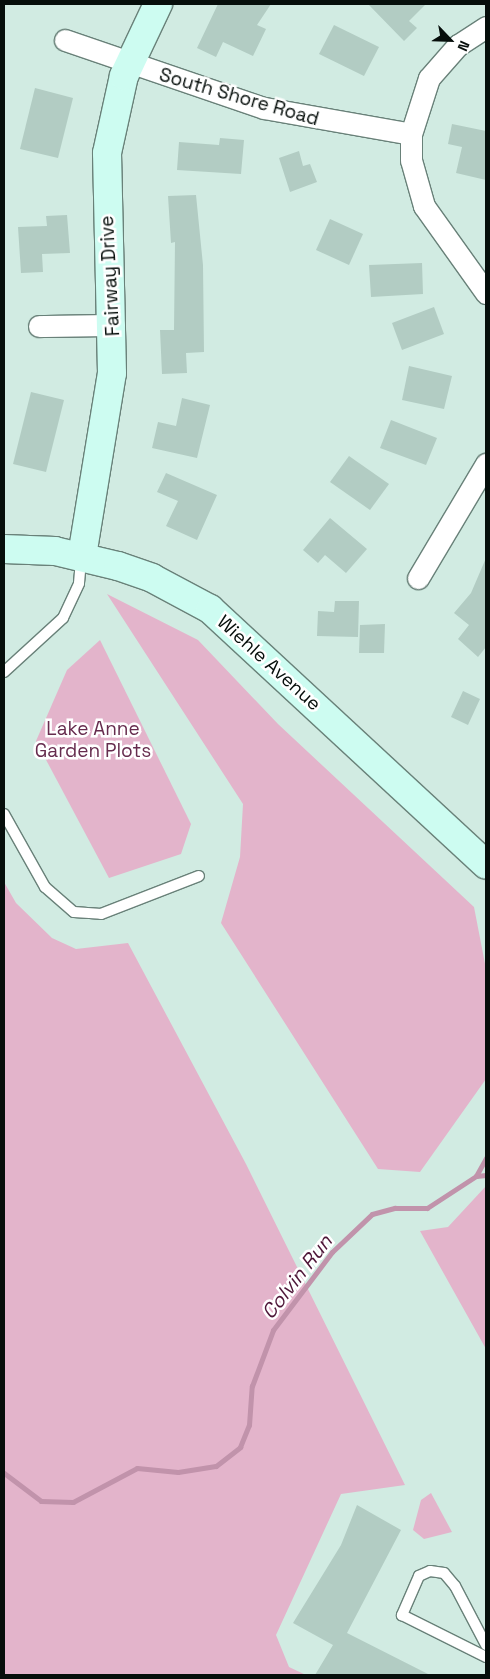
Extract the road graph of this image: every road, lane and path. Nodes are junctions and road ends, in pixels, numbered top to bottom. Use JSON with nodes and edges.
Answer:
{"nodes":[{"id":1,"x":158,"y":4,"type":"edge"},
{"id":2,"x":486,"y":27,"type":"edge"},
{"id":3,"x":65,"y":40,"type":"dead end"},
{"id":4,"x":128,"y":64,"type":"junction"},
{"id":5,"x":411,"y":134,"type":"junction"},
{"id":6,"x":486,"y":293,"type":"edge"},
{"id":7,"x":114,"y":325,"type":"junction"},
{"id":8,"x":39,"y":326,"type":"dead end"},
{"id":9,"x":486,"y":464,"type":"edge"},
{"id":10,"x":4,"y":549,"type":"edge"},
{"id":11,"x":82,"y":556,"type":"junction"},
{"id":12,"x":418,"y":578,"type":"dead end"},
{"id":13,"x":4,"y":672,"type":"edge"},
{"id":14,"x":4,"y":814,"type":"edge"},
{"id":15,"x":486,"y":865,"type":"edge"},
{"id":16,"x":199,"y":876,"type":"dead end"},
{"id":17,"x":486,"y":1645,"type":"edge"},
{"id":18,"x":486,"y":1657,"type":"edge"}],
"edges":[{"from":1,"to":4,"type":"main road","name":"Fairway Drive"},
{"from":2,"to":5,"type":"street"},
{"from":3,"to":4,"type":"street","name":"South Shore Road"},
{"from":4,"to":5,"type":"street","name":"South Shore Road"},
{"from":4,"to":7,"type":"main road","name":"Fairway Drive"},
{"from":5,"to":6,"type":"street"},
{"from":7,"to":8,"type":"street"},
{"from":7,"to":11,"type":"main road","name":"Fairway Drive"},
{"from":9,"to":12,"type":"street"},
{"from":10,"to":11,"type":"main road","name":"Wiehle Avenue"},
{"from":11,"to":13,"type":"lane"},
{"from":11,"to":15,"type":"main road","name":"Wiehle Avenue"},
{"from":14,"to":16,"type":"lane"},
{"from":17,"to":18,"type":"lane"}]}
